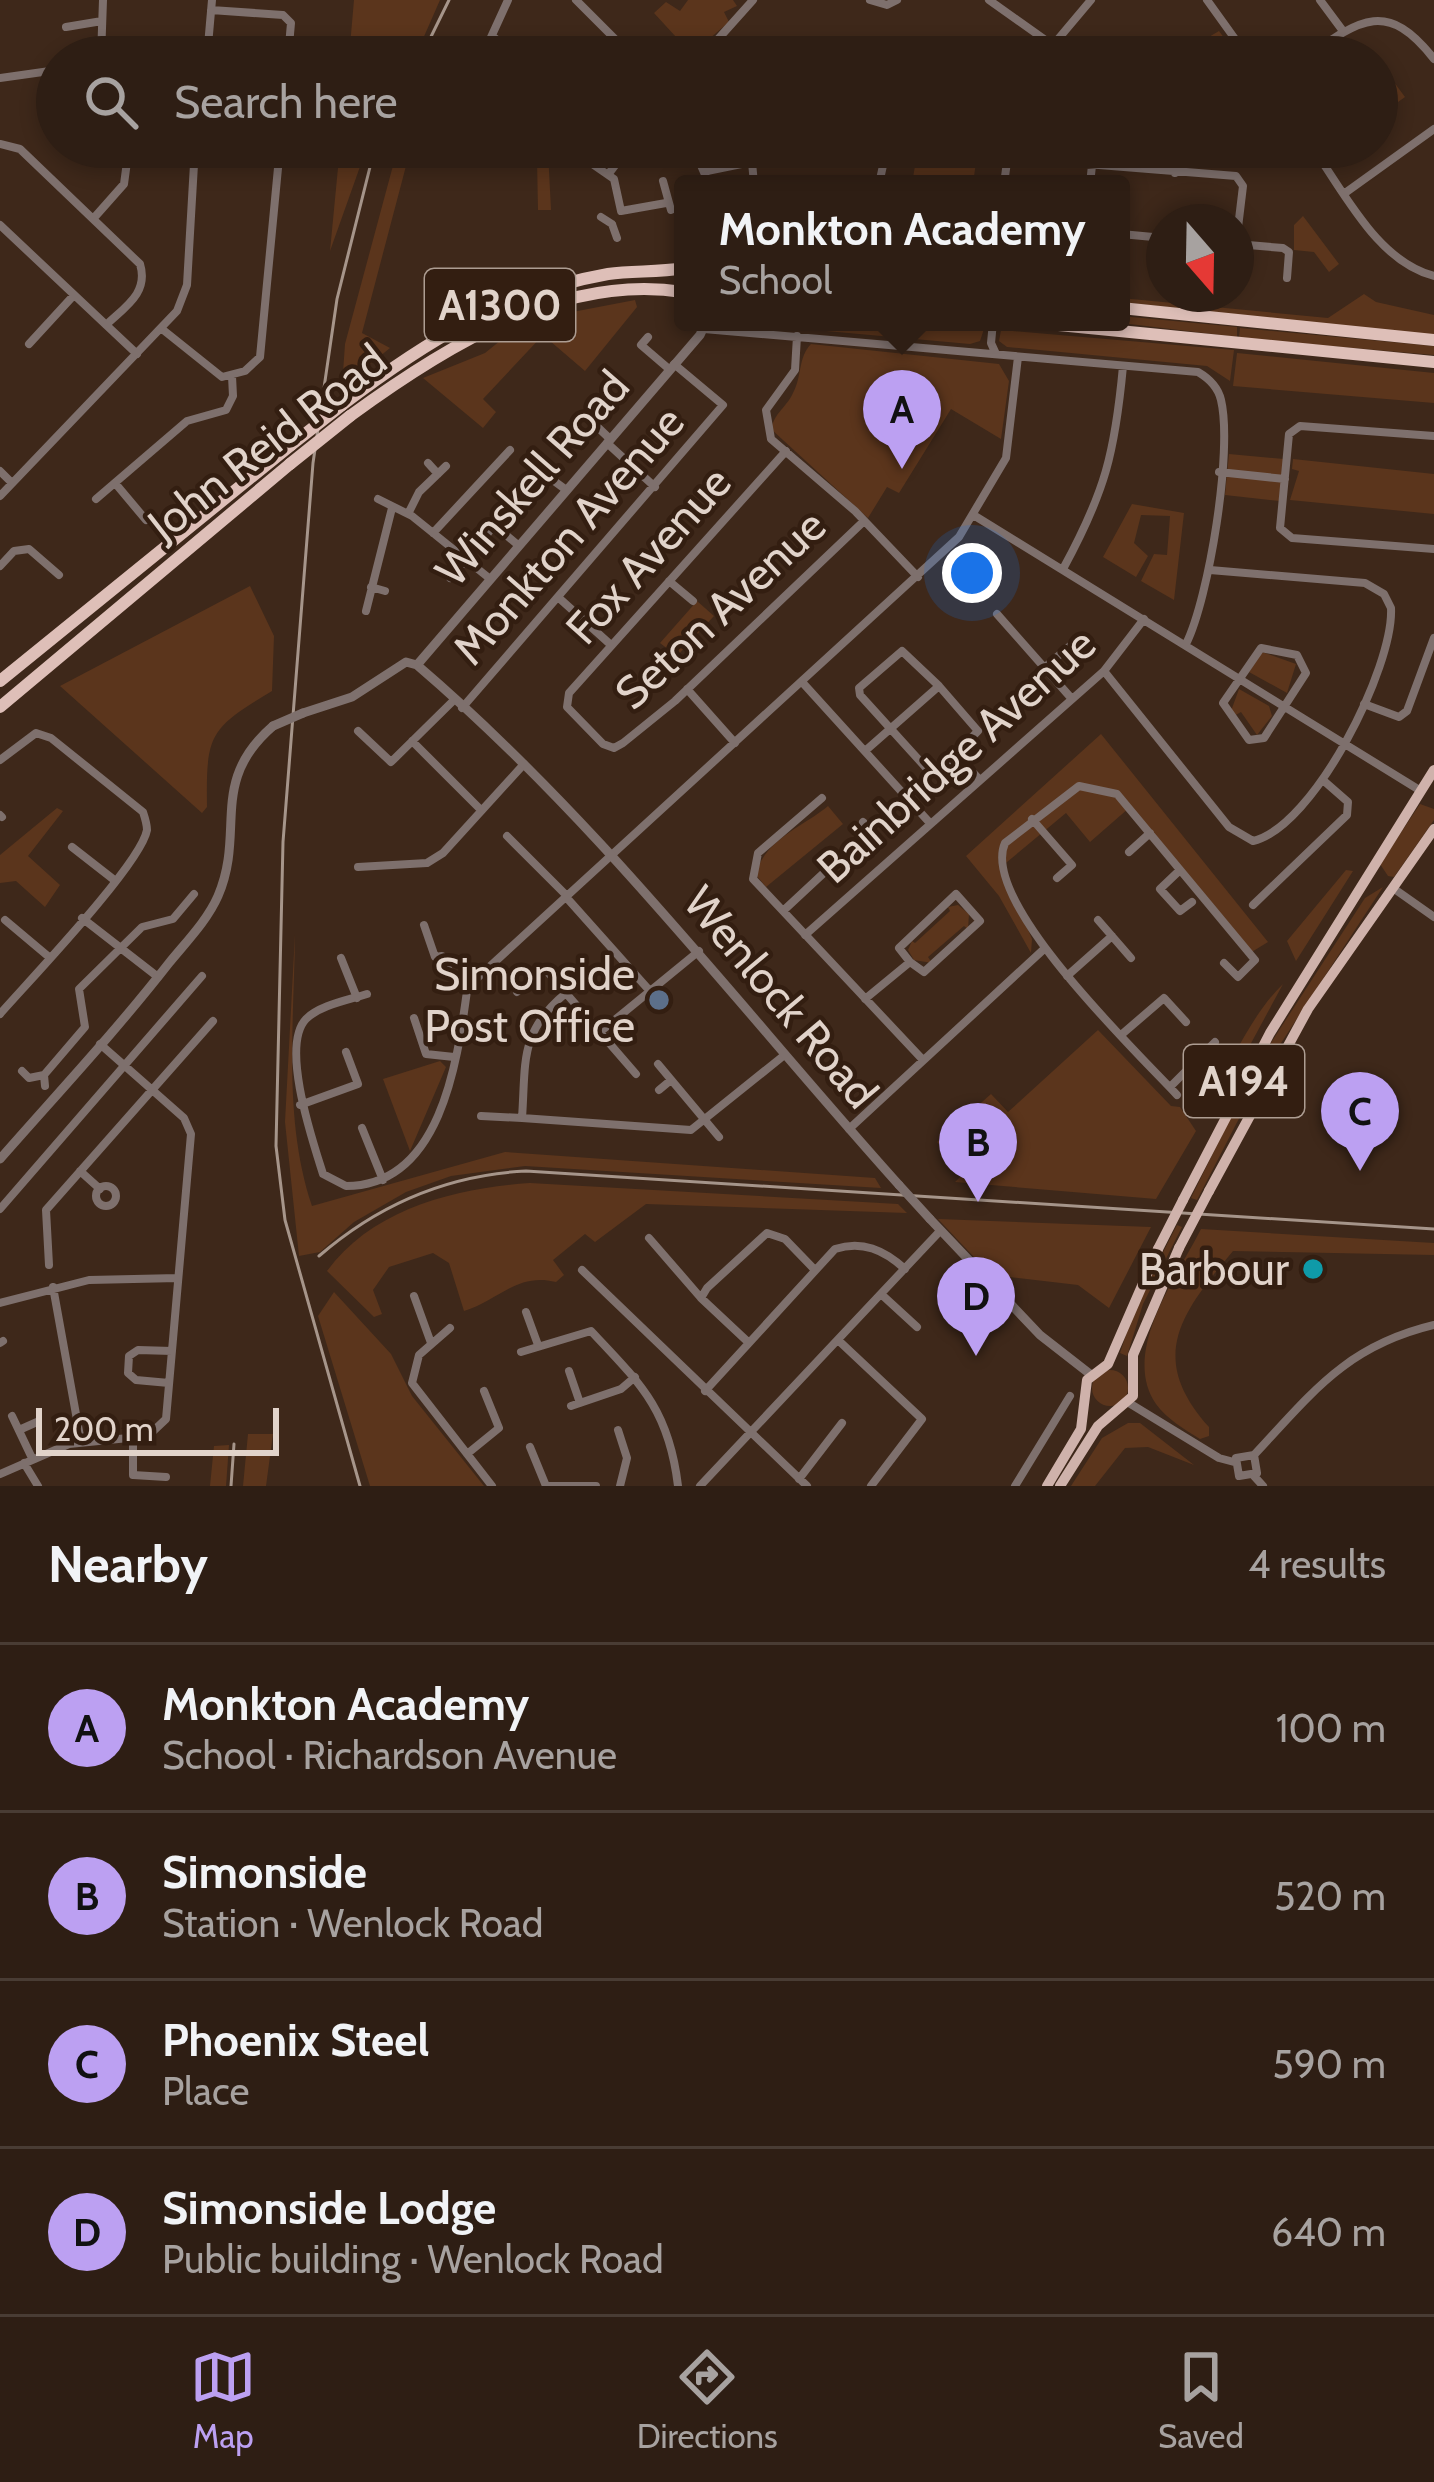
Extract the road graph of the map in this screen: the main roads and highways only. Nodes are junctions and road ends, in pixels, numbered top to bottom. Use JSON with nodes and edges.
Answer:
{"nodes":[{"id":1,"x":674,"y":269,"type":"edge"},
{"id":2,"x":653,"y":289,"type":"junction"},
{"id":3,"x":535,"y":291,"type":"junction"},
{"id":4,"x":674,"y":291,"type":"edge"},
{"id":5,"x":1130,"y":309,"type":"edge"},
{"id":6,"x":1119,"y":331,"type":"edge"},
{"id":7,"x":1434,"y":340,"type":"edge"},
{"id":8,"x":1434,"y":362,"type":"edge"},
{"id":9,"x":346,"y":410,"type":"junction"},
{"id":10,"x":0,"y":681,"type":"edge"},
{"id":11,"x":0,"y":707,"type":"edge"},
{"id":12,"x":1434,"y":770,"type":"edge"},
{"id":13,"x":1421,"y":791,"type":"junction"},
{"id":14,"x":1434,"y":800,"type":"edge"},
{"id":15,"x":1434,"y":829,"type":"edge"},
{"id":16,"x":1370,"y":872,"type":"junction"},
{"id":17,"x":1393,"y":888,"type":"junction"},
{"id":18,"x":1108,"y":1364,"type":"junction"},
{"id":19,"x":1130,"y":1374,"type":"junction"},
{"id":20,"x":1087,"y":1395,"type":"junction"},
{"id":21,"x":1110,"y":1412,"type":"junction"},
{"id":22,"x":1047,"y":1486,"type":"edge"},
{"id":23,"x":1060,"y":1486,"type":"edge"}],
"edges":[{"from":1,"to":3,"type":"highway","name":"John Reid Road","number":"A1300"},
{"from":2,"to":3,"type":"highway"},
{"from":2,"to":4,"type":"highway","name":"John Reid Road","number":"A1300"},
{"from":2,"to":9,"type":"highway","name":"John Reid Road","number":"A1300"},
{"from":3,"to":9,"type":"highway","name":"John Reid Road","number":"A1300"},
{"from":5,"to":7,"type":"highway"},
{"from":6,"to":8,"type":"highway"},
{"from":9,"to":10,"type":"highway","name":"John Reid Road","number":"A1300","bridge":true},
{"from":9,"to":11,"type":"highway","name":"John Reid Road","number":"A1300","bridge":true},
{"from":12,"to":13,"type":"main road","number":"A194"},
{"from":13,"to":14,"type":"main road"},
{"from":13,"to":16,"type":"main road","number":"A194"},
{"from":15,"to":17,"type":"main road","number":"A194"},
{"from":16,"to":17,"type":"main road"},
{"from":16,"to":18,"type":"main road","number":"A194","bridge":true},
{"from":17,"to":19,"type":"main road","number":"A194","bridge":true},
{"from":18,"to":19,"type":"main road"},
{"from":18,"to":20,"type":"main road"},
{"from":19,"to":21,"type":"main road","number":"A194"},
{"from":20,"to":21,"type":"main road"},
{"from":20,"to":22,"type":"main road"},
{"from":21,"to":23,"type":"main road"}]}
